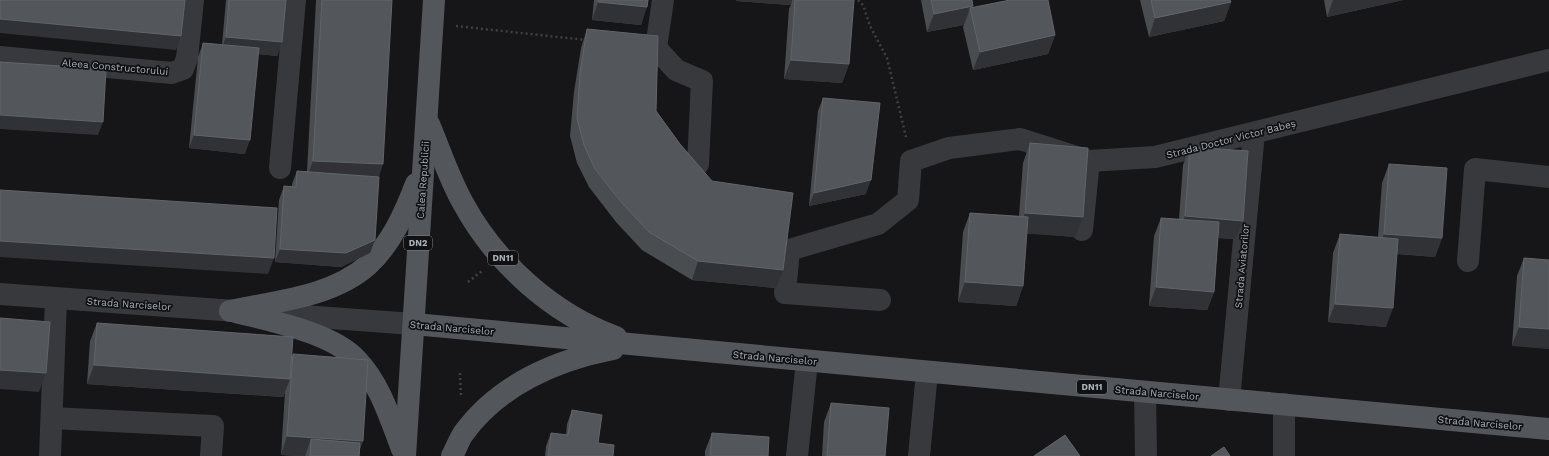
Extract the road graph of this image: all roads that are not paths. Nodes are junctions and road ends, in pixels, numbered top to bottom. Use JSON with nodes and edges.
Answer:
{"nodes":[{"id":1,"x":193,"y":0,"type":"edge"},
{"id":2,"x":295,"y":0,"type":"edge"},
{"id":3,"x":434,"y":0,"type":"edge"},
{"id":4,"x":663,"y":0,"type":"edge"},
{"id":5,"x":0,"y":57,"type":"edge"},
{"id":6,"x":1549,"y":60,"type":"edge"},
{"id":7,"x":427,"y":120,"type":"junction"},
{"id":8,"x":1254,"y":133,"type":"junction"},
{"id":9,"x":1089,"y":161,"type":"junction"},
{"id":10,"x":424,"y":162,"type":"junction"},
{"id":11,"x":698,"y":164,"type":"edge"},
{"id":12,"x":280,"y":168,"type":"dead end"},
{"id":13,"x":1549,"y":178,"type":"edge"},
{"id":14,"x":1082,"y":230,"type":"edge"},
{"id":15,"x":1468,"y":261,"type":"dead end"},
{"id":16,"x":0,"y":294,"type":"edge"},
{"id":17,"x":56,"y":299,"type":"junction"},
{"id":18,"x":880,"y":300,"type":"dead end"},
{"id":19,"x":230,"y":311,"type":"junction"},
{"id":20,"x":414,"y":324,"type":"junction"},
{"id":21,"x":636,"y":344,"type":"junction"},
{"id":22,"x":807,"y":361,"type":"junction"},
{"id":23,"x":927,"y":372,"type":"junction"},
{"id":24,"x":1145,"y":392,"type":"junction"},
{"id":25,"x":1230,"y":400,"type":"junction"},
{"id":26,"x":1284,"y":404,"type":"junction"},
{"id":27,"x":52,"y":418,"type":"junction"},
{"id":28,"x":1549,"y":429,"type":"edge"},
{"id":29,"x":50,"y":456,"type":"edge"},
{"id":30,"x":211,"y":456,"type":"edge"},
{"id":31,"x":405,"y":456,"type":"edge"},
{"id":32,"x":452,"y":456,"type":"edge"},
{"id":33,"x":797,"y":456,"type":"edge"},
{"id":34,"x":919,"y":456,"type":"edge"},
{"id":35,"x":1146,"y":456,"type":"edge"},
{"id":36,"x":1284,"y":456,"type":"edge"}],
"edges":[{"from":1,"to":5,"type":"street","name":"Aleea Constructorului"},
{"from":2,"to":12,"type":"street"},
{"from":3,"to":7,"type":"main road","name":"Calea Republicii","number":"DN2"},
{"from":4,"to":11,"type":"street"},
{"from":6,"to":8,"type":"street","name":"Strada Doctor Victor Babeș"},
{"from":7,"to":10,"type":"main road","name":"Calea Republicii","number":"DN2"},
{"from":7,"to":21,"type":"main road","number":"DN11"},
{"from":8,"to":9,"type":"street","name":"Strada Doctor Victor Babeș"},
{"from":8,"to":25,"type":"street","name":"Strada Aviatorilor"},
{"from":9,"to":14,"type":"street"},
{"from":9,"to":18,"type":"street","name":"Strada Doctor Victor Babeș"},
{"from":10,"to":19,"type":"main road"},
{"from":10,"to":20,"type":"main road","name":"Calea Republicii","number":"DN2"},
{"from":13,"to":15,"type":"street"},
{"from":16,"to":17,"type":"street","name":"Strada Narciselor"},
{"from":17,"to":19,"type":"street","name":"Strada Narciselor"},
{"from":17,"to":27,"type":"street"},
{"from":19,"to":20,"type":"street","name":"Strada Narciselor"},
{"from":19,"to":31,"type":"main road"},
{"from":20,"to":21,"type":"main road","name":"Strada Narciselor","number":"DN11"},
{"from":20,"to":31,"type":"main road","name":"Calea Republicii","number":"DN2"},
{"from":21,"to":22,"type":"main road","name":"Strada Narciselor","number":"DN11"},
{"from":21,"to":32,"type":"main road","number":"DN11"},
{"from":22,"to":23,"type":"main road","name":"Strada Narciselor","number":"DN11"},
{"from":22,"to":33,"type":"street"},
{"from":23,"to":24,"type":"main road","name":"Strada Narciselor","number":"DN11"},
{"from":23,"to":34,"type":"street"},
{"from":24,"to":25,"type":"main road","name":"Strada Narciselor","number":"DN11"},
{"from":24,"to":35,"type":"street"},
{"from":25,"to":26,"type":"main road","name":"Strada Narciselor","number":"DN11"},
{"from":26,"to":28,"type":"main road","name":"Strada Narciselor","number":"DN11"},
{"from":26,"to":36,"type":"street"},
{"from":27,"to":29,"type":"street"},
{"from":27,"to":30,"type":"street"}]}
